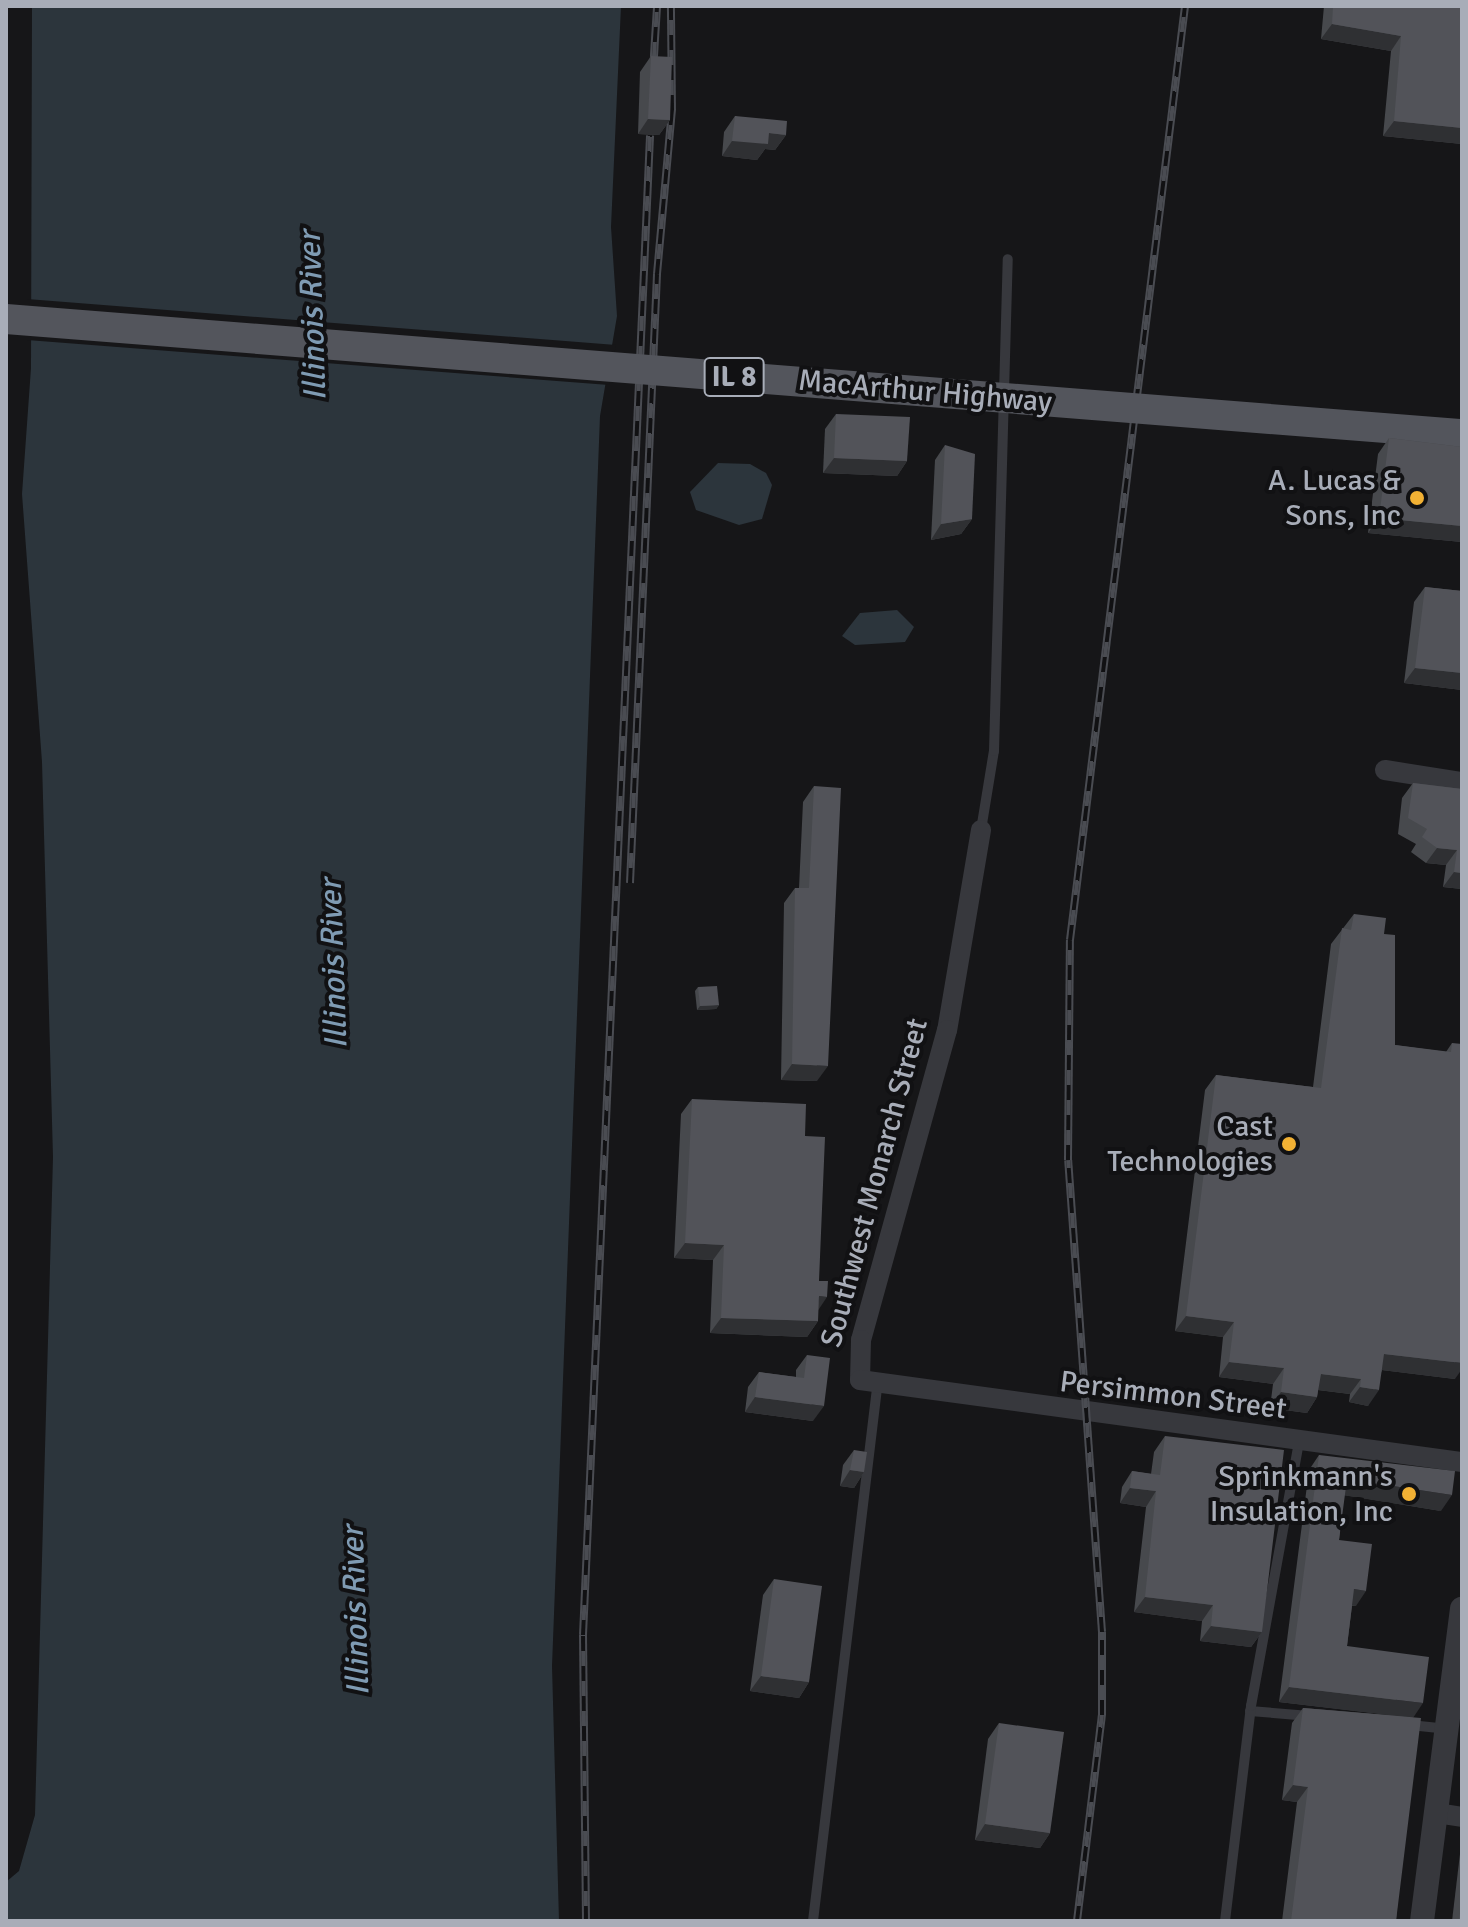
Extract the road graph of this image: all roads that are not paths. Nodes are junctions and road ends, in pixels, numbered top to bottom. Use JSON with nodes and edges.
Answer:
{"nodes":[{"id":1,"x":1008,"y":259,"type":"dead end"},
{"id":2,"x":6,"y":319,"type":"edge"},
{"id":3,"x":1462,"y":434,"type":"edge"},
{"id":4,"x":1385,"y":770,"type":"dead end"},
{"id":5,"x":1462,"y":782,"type":"edge"},
{"id":6,"x":981,"y":830,"type":"joint"},
{"id":7,"x":877,"y":1388,"type":"junction"},
{"id":8,"x":1299,"y":1442,"type":"junction"},
{"id":9,"x":1462,"y":1462,"type":"edge"},
{"id":10,"x":1462,"y":1609,"type":"edge"},
{"id":11,"x":1250,"y":1711,"type":"junction"},
{"id":12,"x":1326,"y":1718,"type":"edge"},
{"id":13,"x":1387,"y":1723,"type":"edge"},
{"id":14,"x":1448,"y":1729,"type":"junction"},
{"id":15,"x":1437,"y":1813,"type":"junction"},
{"id":16,"x":1462,"y":1817,"type":"edge"},
{"id":17,"x":813,"y":1921,"type":"edge"},
{"id":18,"x":1225,"y":1921,"type":"edge"},
{"id":19,"x":1422,"y":1921,"type":"edge"}],
"edges":[{"from":1,"to":6,"type":"lane"},
{"from":2,"to":3,"type":"main road","name":"MacArthur Highway","number":"IL 8","bridge":true},
{"from":4,"to":5,"type":"street"},
{"from":6,"to":7,"type":"street","name":"Southwest Monarch Street"},
{"from":7,"to":8,"type":"street","name":"Persimmon Street"},
{"from":7,"to":17,"type":"lane"},
{"from":8,"to":9,"type":"street","name":"Persimmon Street"},
{"from":8,"to":11,"type":"lane"},
{"from":10,"to":14,"type":"street"},
{"from":11,"to":12,"type":"lane"},
{"from":11,"to":18,"type":"lane"},
{"from":13,"to":14,"type":"lane"},
{"from":14,"to":15,"type":"street"},
{"from":15,"to":16,"type":"street"},
{"from":15,"to":19,"type":"street"}]}
